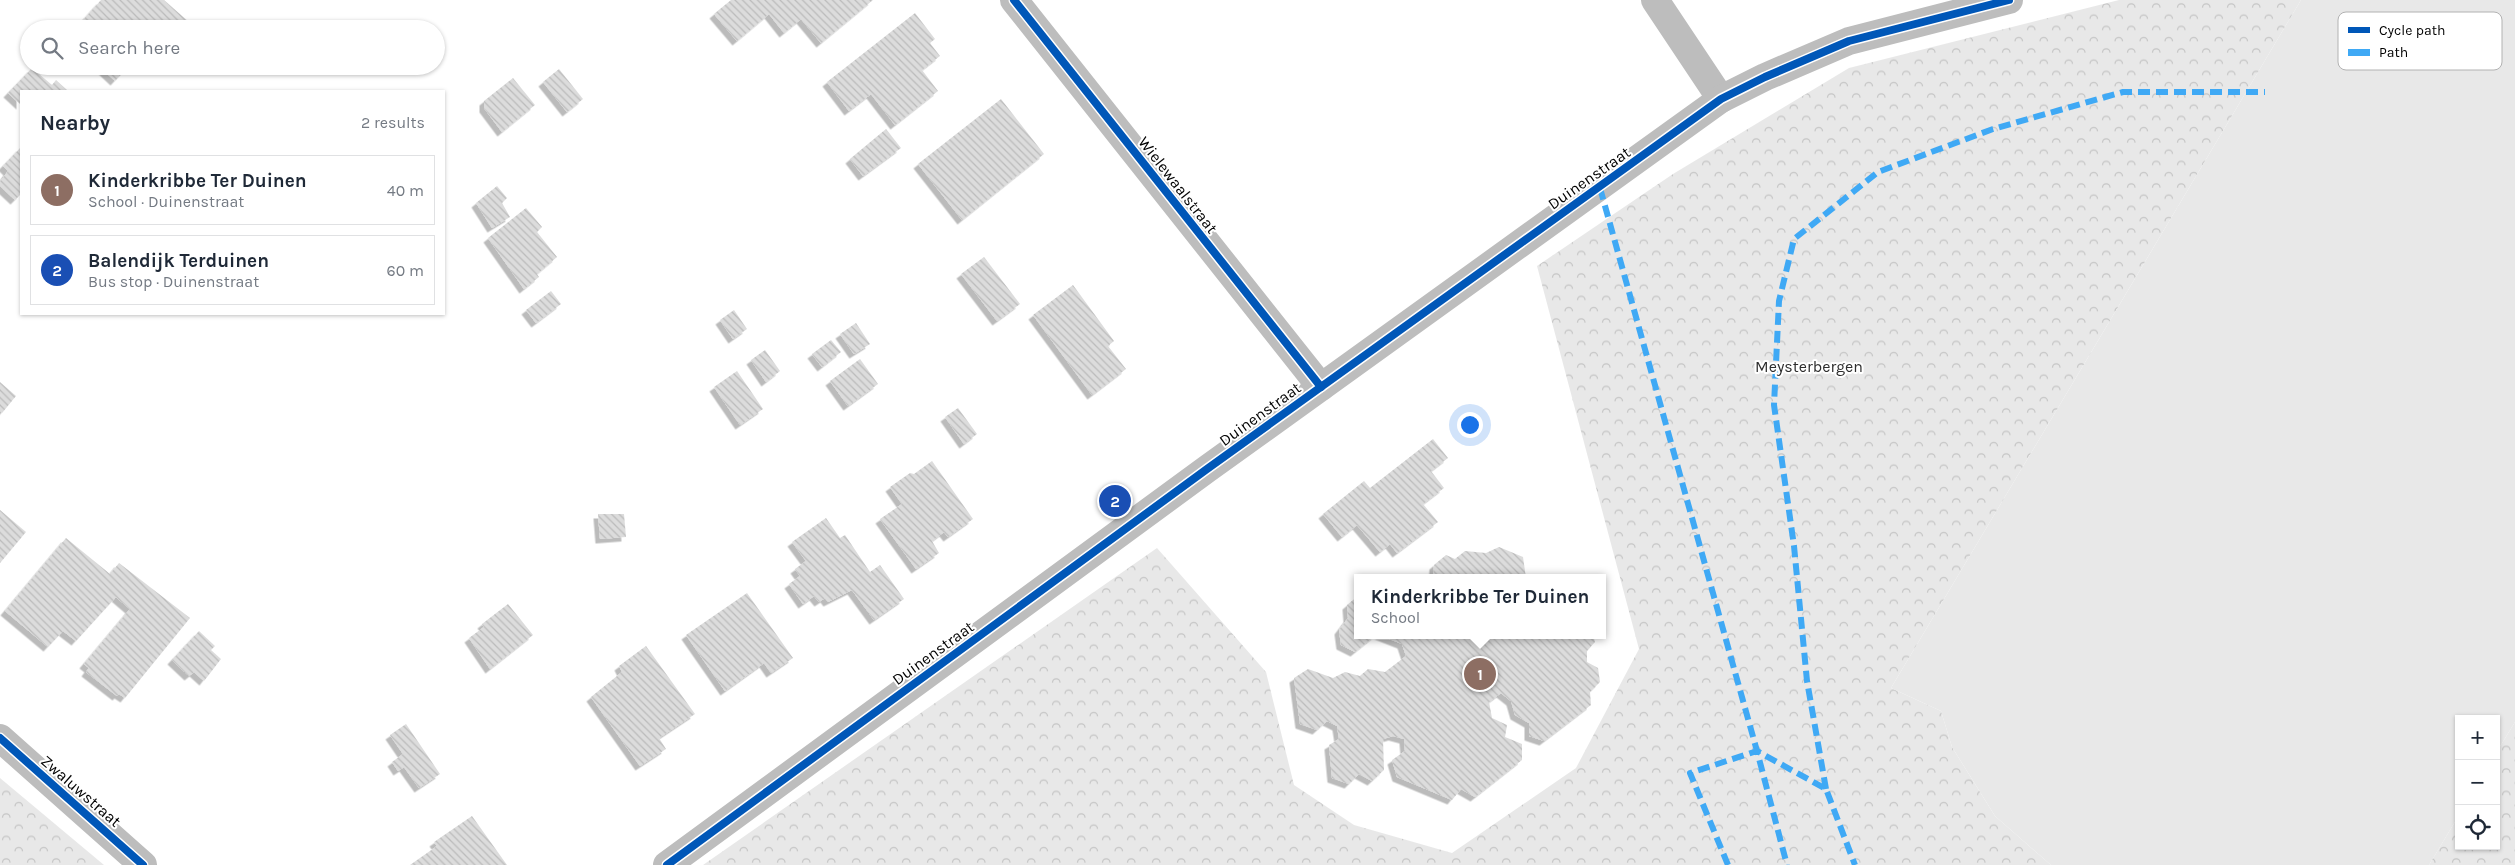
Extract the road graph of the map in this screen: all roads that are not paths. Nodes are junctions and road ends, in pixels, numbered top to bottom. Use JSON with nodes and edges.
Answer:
{"nodes":[{"id":1,"x":1014,"y":0,"type":"edge"},
{"id":2,"x":1655,"y":0,"type":"edge"},
{"id":3,"x":2009,"y":0,"type":"edge"},
{"id":4,"x":1722,"y":99,"type":"junction"},
{"id":5,"x":1321,"y":387,"type":"junction"},
{"id":6,"x":0,"y":738,"type":"edge"},
{"id":7,"x":143,"y":865,"type":"edge"},
{"id":8,"x":667,"y":865,"type":"edge"}],
"edges":[{"from":1,"to":5,"type":"street","name":"Wielewaalstraat"},
{"from":2,"to":4,"type":"street"},
{"from":3,"to":4,"type":"street","name":"Duinenstraat"},
{"from":4,"to":5,"type":"street","name":"Duinenstraat"},
{"from":5,"to":8,"type":"street","name":"Duinenstraat"},
{"from":6,"to":7,"type":"street","name":"Zwaluwstraat"}]}
